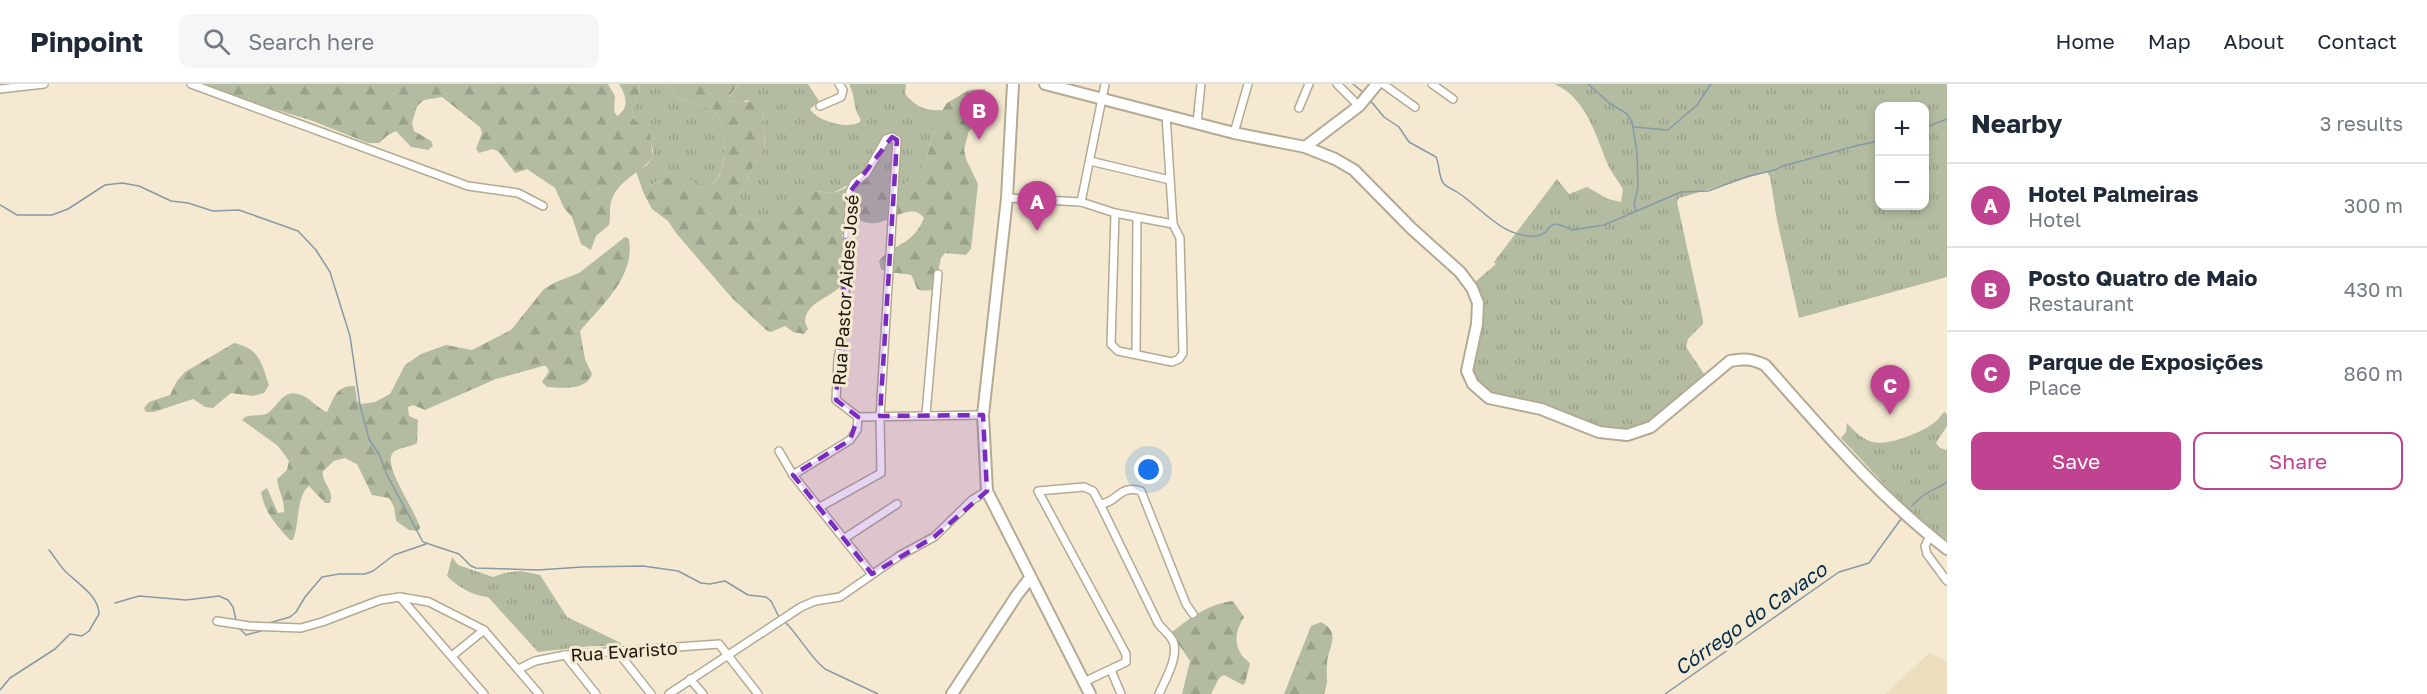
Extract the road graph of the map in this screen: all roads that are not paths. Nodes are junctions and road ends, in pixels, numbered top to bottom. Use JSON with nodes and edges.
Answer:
{"nodes":[{"id":1,"x":44,"y":84,"type":"edge"},
{"id":2,"x":191,"y":84,"type":"edge"},
{"id":3,"x":839,"y":84,"type":"edge"},
{"id":4,"x":1013,"y":84,"type":"edge"},
{"id":5,"x":1046,"y":84,"type":"edge"},
{"id":6,"x":1105,"y":84,"type":"edge"},
{"id":7,"x":1201,"y":84,"type":"edge"},
{"id":8,"x":1248,"y":84,"type":"edge"},
{"id":9,"x":1309,"y":84,"type":"edge"},
{"id":10,"x":1337,"y":84,"type":"edge"},
{"id":11,"x":1432,"y":84,"type":"edge"},
{"id":12,"x":1378,"y":86,"type":"edge"},
{"id":13,"x":1071,"y":87,"type":"edge"},
{"id":14,"x":0,"y":89,"type":"edge"},
{"id":15,"x":1102,"y":98,"type":"junction"},
{"id":16,"x":1453,"y":99,"type":"dead end"},
{"id":17,"x":1361,"y":102,"type":"junction"},
{"id":18,"x":820,"y":106,"type":"dead end"},
{"id":19,"x":1415,"y":107,"type":"dead end"},
{"id":20,"x":1299,"y":108,"type":"dead end"},
{"id":21,"x":1166,"y":115,"type":"junction"},
{"id":22,"x":1197,"y":123,"type":"junction"},
{"id":23,"x":1234,"y":133,"type":"junction"},
{"id":24,"x":1305,"y":147,"type":"junction"},
{"id":25,"x":1090,"y":161,"type":"junction"},
{"id":26,"x":1170,"y":180,"type":"junction"},
{"id":27,"x":1007,"y":198,"type":"junction"},
{"id":28,"x":1080,"y":202,"type":"junction"},
{"id":29,"x":543,"y":206,"type":"dead end"},
{"id":30,"x":1115,"y":213,"type":"junction"},
{"id":31,"x":1137,"y":218,"type":"junction"},
{"id":32,"x":1173,"y":224,"type":"junction"},
{"id":33,"x":938,"y":274,"type":"dead end"},
{"id":34,"x":1136,"y":354,"type":"junction"},
{"id":35,"x":926,"y":414,"type":"junction"},
{"id":36,"x":983,"y":415,"type":"junction"},
{"id":37,"x":880,"y":416,"type":"junction"},
{"id":38,"x":858,"y":417,"type":"junction"},
{"id":39,"x":778,"y":451,"type":"dead end"},
{"id":40,"x":793,"y":475,"type":"junction"},
{"id":41,"x":987,"y":491,"type":"junction"},
{"id":42,"x":897,"y":504,"type":"dead end"},
{"id":43,"x":1100,"y":504,"type":"junction"},
{"id":44,"x":820,"y":507,"type":"junction"},
{"id":45,"x":1930,"y":536,"type":"junction"},
{"id":46,"x":845,"y":538,"type":"junction"},
{"id":47,"x":1947,"y":549,"type":"edge"},
{"id":48,"x":872,"y":574,"type":"junction"},
{"id":49,"x":1030,"y":578,"type":"junction"},
{"id":50,"x":1947,"y":581,"type":"edge"},
{"id":51,"x":400,"y":597,"type":"junction"},
{"id":52,"x":1193,"y":614,"type":"dead end"},
{"id":53,"x":217,"y":621,"type":"dead end"},
{"id":54,"x":484,"y":630,"type":"junction"},
{"id":55,"x":617,"y":651,"type":"junction"},
{"id":56,"x":728,"y":654,"type":"junction"},
{"id":57,"x":565,"y":655,"type":"junction"},
{"id":58,"x":452,"y":656,"type":"junction"},
{"id":59,"x":519,"y":669,"type":"junction"},
{"id":60,"x":1111,"y":670,"type":"junction"},
{"id":61,"x":690,"y":679,"type":"junction"},
{"id":62,"x":1084,"y":682,"type":"junction"},
{"id":63,"x":484,"y":694,"type":"edge"},
{"id":64,"x":539,"y":694,"type":"edge"},
{"id":65,"x":596,"y":694,"type":"edge"},
{"id":66,"x":651,"y":694,"type":"edge"},
{"id":67,"x":669,"y":694,"type":"edge"},
{"id":68,"x":703,"y":694,"type":"edge"},
{"id":69,"x":758,"y":694,"type":"edge"},
{"id":70,"x":952,"y":694,"type":"edge"},
{"id":71,"x":1090,"y":694,"type":"edge"},
{"id":72,"x":1120,"y":694,"type":"edge"},
{"id":73,"x":1159,"y":694,"type":"edge"}],
"edges":[{"from":1,"to":14,"type":"street"},
{"from":2,"to":29,"type":"street"},
{"from":3,"to":18,"type":"street"},
{"from":4,"to":27,"type":"main road"},
{"from":5,"to":13,"type":"main road"},
{"from":6,"to":15,"type":"street"},
{"from":7,"to":22,"type":"street"},
{"from":8,"to":23,"type":"street"},
{"from":9,"to":20,"type":"street"},
{"from":10,"to":17,"type":"street"},
{"from":11,"to":16,"type":"street"},
{"from":12,"to":17,"type":"main road"},
{"from":12,"to":19,"type":"street"},
{"from":13,"to":15,"type":"main road"},
{"from":15,"to":21,"type":"main road"},
{"from":15,"to":25,"type":"street"},
{"from":17,"to":24,"type":"main road"},
{"from":21,"to":22,"type":"main road"},
{"from":21,"to":26,"type":"street"},
{"from":22,"to":23,"type":"main road"},
{"from":23,"to":24,"type":"main road"},
{"from":24,"to":45,"type":"main road"},
{"from":25,"to":26,"type":"street"},
{"from":25,"to":28,"type":"street"},
{"from":26,"to":32,"type":"street"},
{"from":27,"to":28,"type":"street"},
{"from":27,"to":36,"type":"main road"},
{"from":28,"to":30,"type":"street"},
{"from":30,"to":31,"type":"street"},
{"from":30,"to":34,"type":"street"},
{"from":31,"to":32,"type":"street"},
{"from":31,"to":34,"type":"street"},
{"from":32,"to":34,"type":"street"},
{"from":33,"to":35,"type":"street"},
{"from":35,"to":36,"type":"street"},
{"from":35,"to":37,"type":"street"},
{"from":36,"to":41,"type":"main road"},
{"from":37,"to":38,"type":"street"},
{"from":37,"to":38,"type":"street","name":"Rua Pastor Aides José"},
{"from":37,"to":44,"type":"street"},
{"from":38,"to":40,"type":"street"},
{"from":39,"to":40,"type":"street"},
{"from":40,"to":44,"type":"street"},
{"from":41,"to":48,"type":"street"},
{"from":41,"to":49,"type":"main road"},
{"from":42,"to":46,"type":"street"},
{"from":43,"to":52,"type":"street"},
{"from":43,"to":60,"type":"street"},
{"from":43,"to":73,"type":"street"},
{"from":44,"to":46,"type":"street"},
{"from":45,"to":47,"type":"main road"},
{"from":45,"to":50,"type":"street"},
{"from":46,"to":48,"type":"street"},
{"from":48,"to":56,"type":"street"},
{"from":49,"to":62,"type":"main road"},
{"from":49,"to":70,"type":"main road"},
{"from":51,"to":53,"type":"street"},
{"from":51,"to":54,"type":"street"},
{"from":51,"to":58,"type":"street"},
{"from":54,"to":58,"type":"street"},
{"from":54,"to":59,"type":"street"},
{"from":55,"to":56,"type":"street","name":"Rua Evaristo"},
{"from":55,"to":57,"type":"street","name":"Rua Evaristo"},
{"from":55,"to":66,"type":"street"},
{"from":56,"to":61,"type":"street"},
{"from":56,"to":69,"type":"street"},
{"from":57,"to":59,"type":"street","name":"Rua Evaristo"},
{"from":57,"to":65,"type":"street"},
{"from":58,"to":63,"type":"street"},
{"from":59,"to":64,"type":"street"},
{"from":60,"to":62,"type":"street"},
{"from":60,"to":72,"type":"street"},
{"from":61,"to":67,"type":"street"},
{"from":61,"to":68,"type":"street"},
{"from":62,"to":71,"type":"main road"}]}
